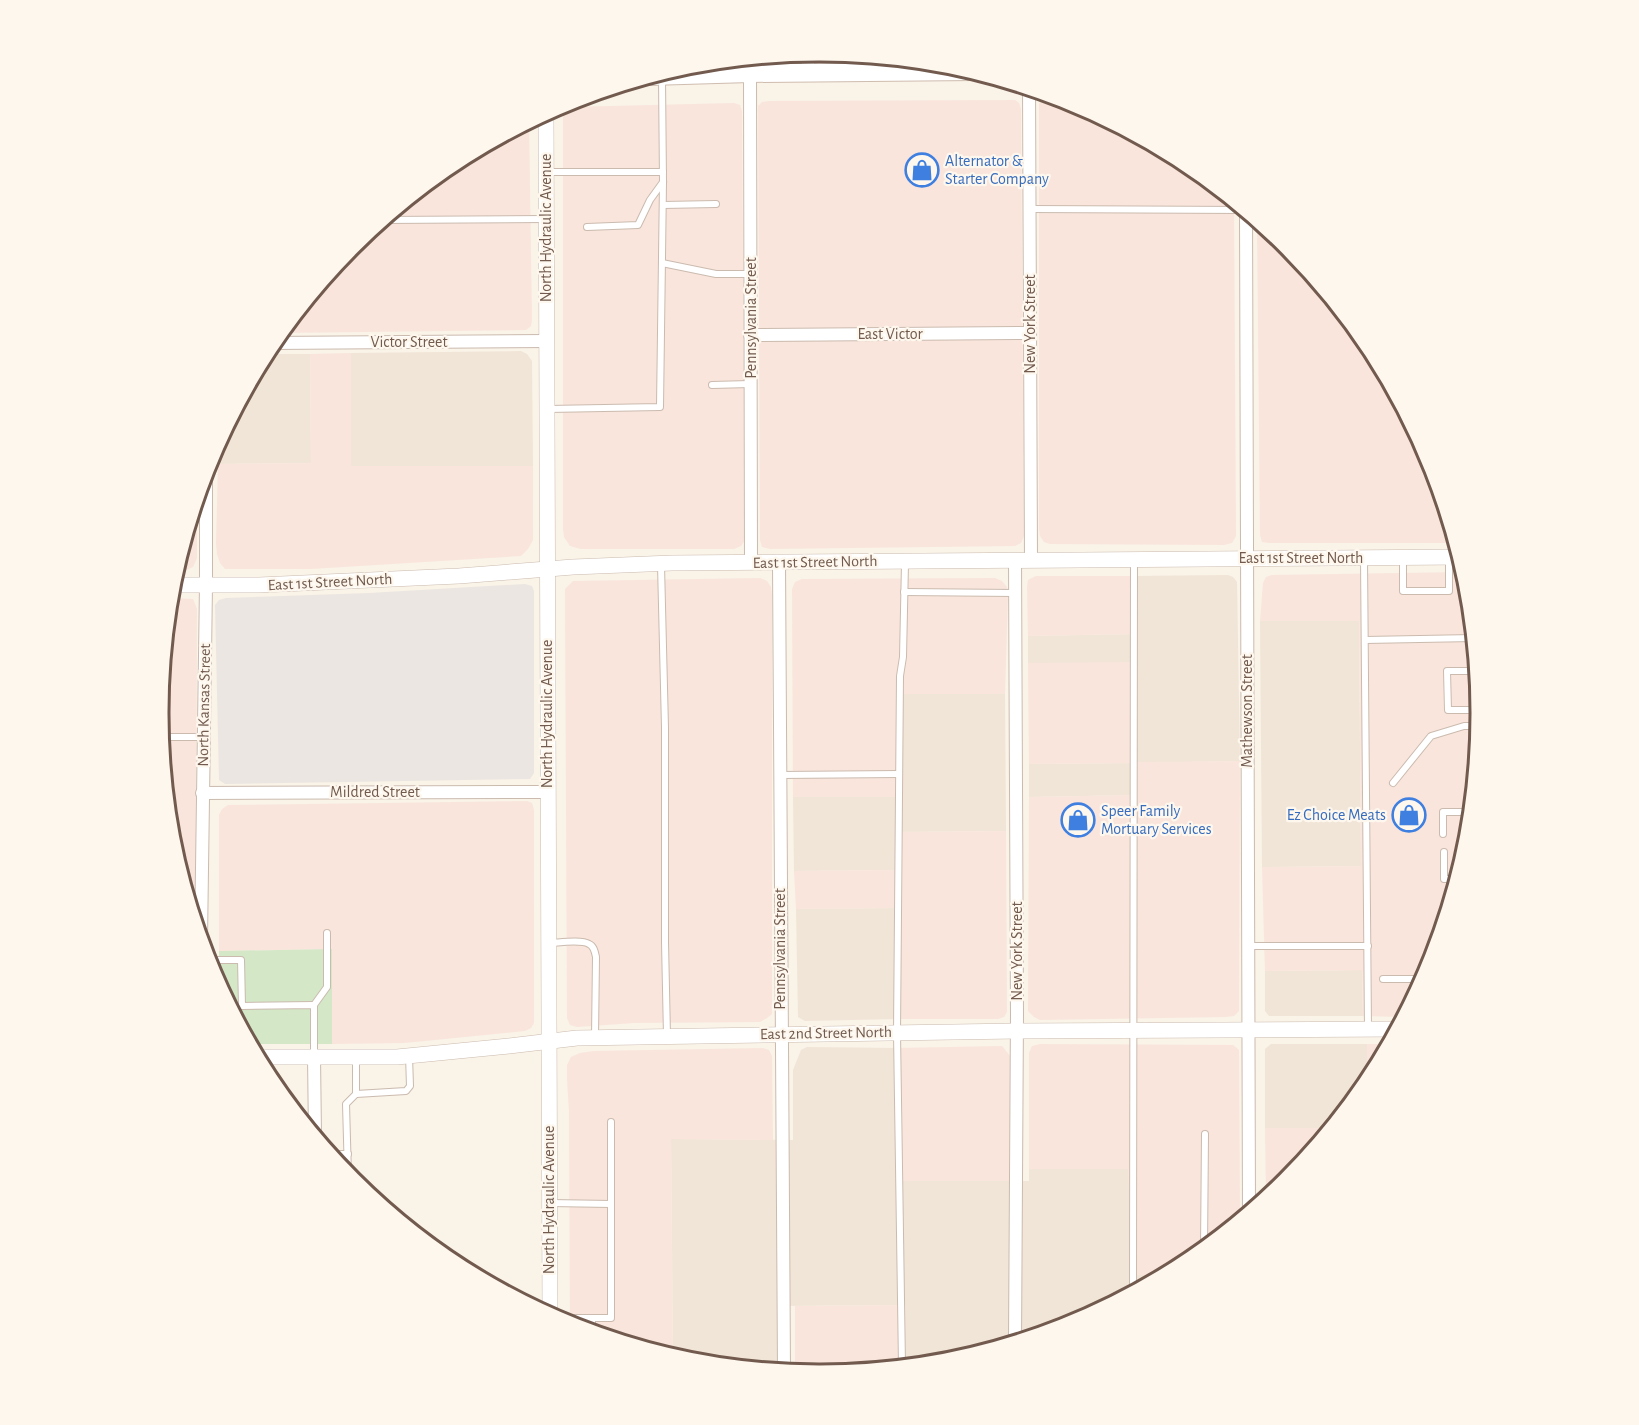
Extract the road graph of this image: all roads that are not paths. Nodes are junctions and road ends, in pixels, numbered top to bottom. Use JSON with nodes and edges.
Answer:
{"nodes":[{"id":1,"x":808,"y":62,"type":"edge"},
{"id":2,"x":930,"y":71,"type":"edge"},
{"id":3,"x":808,"y":72,"type":"junction"},
{"id":4,"x":750,"y":73,"type":"junction"},
{"id":5,"x":688,"y":75,"type":"edge"},
{"id":6,"x":656,"y":83,"type":"edge"},
{"id":7,"x":1029,"y":96,"type":"edge"},
{"id":8,"x":546,"y":122,"type":"edge"},
{"id":9,"x":546,"y":172,"type":"junction"},
{"id":10,"x":663,"y":172,"type":"junction"},
{"id":11,"x":663,"y":182,"type":"junction"},
{"id":12,"x":716,"y":204,"type":"dead end"},
{"id":13,"x":663,"y":205,"type":"junction"},
{"id":14,"x":1030,"y":209,"type":"junction"},
{"id":15,"x":1233,"y":210,"type":"edge"},
{"id":16,"x":546,"y":219,"type":"junction"},
{"id":17,"x":394,"y":220,"type":"edge"},
{"id":18,"x":1245,"y":220,"type":"edge"},
{"id":19,"x":587,"y":227,"type":"dead end"},
{"id":20,"x":662,"y":263,"type":"junction"},
{"id":21,"x":750,"y":274,"type":"junction"},
{"id":22,"x":1030,"y":333,"type":"junction"},
{"id":23,"x":750,"y":335,"type":"junction"},
{"id":24,"x":547,"y":341,"type":"junction"},
{"id":25,"x":284,"y":343,"type":"edge"},
{"id":26,"x":751,"y":384,"type":"junction"},
{"id":27,"x":712,"y":385,"type":"dead end"},
{"id":28,"x":547,"y":409,"type":"junction"},
{"id":29,"x":206,"y":495,"type":"edge"},
{"id":30,"x":1451,"y":557,"type":"edge"},
{"id":31,"x":1247,"y":558,"type":"junction"},
{"id":32,"x":1364,"y":558,"type":"junction"},
{"id":33,"x":1403,"y":558,"type":"junction"},
{"id":34,"x":1134,"y":559,"type":"junction"},
{"id":35,"x":1015,"y":560,"type":"junction"},
{"id":36,"x":1031,"y":560,"type":"junction"},
{"id":37,"x":905,"y":561,"type":"junction"},
{"id":38,"x":751,"y":563,"type":"junction"},
{"id":39,"x":779,"y":563,"type":"junction"},
{"id":40,"x":661,"y":564,"type":"junction"},
{"id":41,"x":1453,"y":566,"type":"edge"},
{"id":42,"x":546,"y":569,"type":"junction"},
{"id":43,"x":181,"y":585,"type":"edge"},
{"id":44,"x":206,"y":585,"type":"junction"},
{"id":45,"x":904,"y":592,"type":"junction"},
{"id":46,"x":1015,"y":593,"type":"junction"},
{"id":47,"x":1466,"y":638,"type":"edge"},
{"id":48,"x":1365,"y":640,"type":"junction"},
{"id":49,"x":1469,"y":671,"type":"edge"},
{"id":50,"x":1470,"y":710,"type":"edge"},
{"id":51,"x":1470,"y":726,"type":"edge"},
{"id":52,"x":203,"y":736,"type":"junction"},
{"id":53,"x":170,"y":737,"type":"edge"},
{"id":54,"x":899,"y":774,"type":"junction"},
{"id":55,"x":780,"y":775,"type":"junction"},
{"id":56,"x":1393,"y":783,"type":"dead end"},
{"id":57,"x":547,"y":792,"type":"junction"},
{"id":58,"x":202,"y":793,"type":"junction"},
{"id":59,"x":1463,"y":812,"type":"edge"},
{"id":60,"x":1443,"y":834,"type":"dead end"},
{"id":61,"x":1444,"y":852,"type":"dead end"},
{"id":62,"x":1448,"y":879,"type":"edge"},
{"id":63,"x":198,"y":907,"type":"edge"},
{"id":64,"x":327,"y":933,"type":"dead end"},
{"id":65,"x":548,"y":943,"type":"junction"},
{"id":66,"x":1248,"y":946,"type":"junction"},
{"id":67,"x":1368,"y":946,"type":"junction"},
{"id":68,"x":217,"y":960,"type":"edge"},
{"id":69,"x":1383,"y":979,"type":"dead end"},
{"id":70,"x":1413,"y":979,"type":"edge"},
{"id":71,"x":314,"y":1005,"type":"junction"},
{"id":72,"x":1368,"y":1029,"type":"junction"},
{"id":73,"x":1388,"y":1029,"type":"edge"},
{"id":74,"x":1133,"y":1030,"type":"junction"},
{"id":75,"x":1248,"y":1030,"type":"junction"},
{"id":76,"x":1017,"y":1031,"type":"junction"},
{"id":77,"x":897,"y":1033,"type":"junction"},
{"id":78,"x":781,"y":1034,"type":"junction"},
{"id":79,"x":668,"y":1036,"type":"junction"},
{"id":80,"x":595,"y":1037,"type":"junction"},
{"id":81,"x":548,"y":1041,"type":"junction"},
{"id":82,"x":409,"y":1056,"type":"junction"},
{"id":83,"x":268,"y":1057,"type":"edge"},
{"id":84,"x":314,"y":1057,"type":"junction"},
{"id":85,"x":356,"y":1057,"type":"junction"},
{"id":86,"x":356,"y":1094,"type":"junction"},
{"id":87,"x":611,"y":1122,"type":"dead end"},
{"id":88,"x":315,"y":1123,"type":"edge"},
{"id":89,"x":1205,"y":1134,"type":"dead end"},
{"id":90,"x":341,"y":1154,"type":"edge"},
{"id":91,"x":348,"y":1154,"type":"junction"},
{"id":92,"x":348,"y":1161,"type":"edge"},
{"id":93,"x":1249,"y":1202,"type":"edge"},
{"id":94,"x":549,"y":1203,"type":"junction"},
{"id":95,"x":611,"y":1204,"type":"junction"},
{"id":96,"x":1204,"y":1238,"type":"edge"},
{"id":97,"x":1133,"y":1282,"type":"edge"},
{"id":98,"x":550,"y":1304,"type":"edge"},
{"id":99,"x":581,"y":1318,"type":"edge"},
{"id":100,"x":592,"y":1318,"type":"junction"},
{"id":101,"x":592,"y":1322,"type":"edge"},
{"id":102,"x":1015,"y":1333,"type":"edge"},
{"id":103,"x":902,"y":1358,"type":"edge"},
{"id":104,"x":784,"y":1362,"type":"edge"}],
"edges":[{"from":1,"to":3,"type":"street"},
{"from":2,"to":3,"type":"main road"},
{"from":3,"to":4,"type":"main road"},
{"from":4,"to":5,"type":"main road"},
{"from":4,"to":21,"type":"street","name":"Pennsylvania Street"},
{"from":6,"to":10,"type":"lane"},
{"from":7,"to":14,"type":"street","name":"New York Street"},
{"from":8,"to":9,"type":"street","name":"North Hydraulic Avenue"},
{"from":9,"to":10,"type":"lane"},
{"from":9,"to":16,"type":"street","name":"North Hydraulic Avenue"},
{"from":10,"to":11,"type":"lane"},
{"from":11,"to":13,"type":"lane"},
{"from":11,"to":19,"type":"lane"},
{"from":12,"to":13,"type":"lane"},
{"from":13,"to":20,"type":"lane"},
{"from":14,"to":15,"type":"lane"},
{"from":14,"to":22,"type":"street","name":"New York Street"},
{"from":16,"to":17,"type":"lane"},
{"from":16,"to":24,"type":"street","name":"North Hydraulic Avenue"},
{"from":18,"to":31,"type":"street","name":"Mathewson Street"},
{"from":20,"to":21,"type":"lane"},
{"from":20,"to":28,"type":"lane"},
{"from":21,"to":23,"type":"street","name":"Pennsylvania Street"},
{"from":22,"to":23,"type":"street","name":"East Victor"},
{"from":22,"to":36,"type":"street","name":"New York Street"},
{"from":23,"to":26,"type":"street","name":"Pennsylvania Street"},
{"from":24,"to":25,"type":"street","name":"Victor Street"},
{"from":24,"to":28,"type":"street","name":"North Hydraulic Avenue"},
{"from":26,"to":27,"type":"lane"},
{"from":26,"to":38,"type":"street","name":"Pennsylvania Street"},
{"from":28,"to":42,"type":"street","name":"North Hydraulic Avenue"},
{"from":29,"to":44,"type":"street","name":"North Kansas Street"},
{"from":30,"to":33,"type":"street","name":"East 1st Street North"},
{"from":31,"to":32,"type":"street","name":"East 1st Street North"},
{"from":31,"to":34,"type":"street","name":"East 1st Street North"},
{"from":31,"to":66,"type":"street","name":"Mathewson Street"},
{"from":32,"to":33,"type":"street","name":"East 1st Street North"},
{"from":32,"to":48,"type":"lane"},
{"from":33,"to":41,"type":"lane"},
{"from":34,"to":36,"type":"street","name":"East 1st Street North"},
{"from":34,"to":74,"type":"lane"},
{"from":35,"to":36,"type":"street","name":"East 1st Street North"},
{"from":35,"to":37,"type":"street","name":"East 1st Street North"},
{"from":35,"to":46,"type":"street","name":"New York Street"},
{"from":37,"to":39,"type":"street","name":"East 1st Street North"},
{"from":37,"to":45,"type":"lane"},
{"from":38,"to":39,"type":"street","name":"East 1st Street North"},
{"from":38,"to":40,"type":"street","name":"East 1st Street North"},
{"from":39,"to":55,"type":"street","name":"Pennsylvania Street"},
{"from":40,"to":42,"type":"street","name":"East 1st Street North"},
{"from":40,"to":79,"type":"lane"},
{"from":42,"to":44,"type":"street","name":"East 1st Street North"},
{"from":42,"to":57,"type":"street","name":"North Hydraulic Avenue"},
{"from":43,"to":44,"type":"street","name":"East 1st Street North"},
{"from":44,"to":52,"type":"street","name":"North Kansas Street"},
{"from":45,"to":46,"type":"lane"},
{"from":45,"to":54,"type":"lane"},
{"from":46,"to":76,"type":"street","name":"New York Street"},
{"from":47,"to":48,"type":"lane"},
{"from":48,"to":67,"type":"lane"},
{"from":49,"to":50,"type":"lane"},
{"from":51,"to":56,"type":"lane"},
{"from":52,"to":53,"type":"lane"},
{"from":52,"to":58,"type":"street","name":"North Kansas Street"},
{"from":54,"to":55,"type":"lane"},
{"from":54,"to":77,"type":"lane"},
{"from":55,"to":78,"type":"street","name":"Pennsylvania Street"},
{"from":57,"to":58,"type":"street","name":"Mildred Street"},
{"from":57,"to":65,"type":"street","name":"North Hydraulic Avenue"},
{"from":58,"to":63,"type":"street","name":"North Kansas Street"},
{"from":59,"to":60,"type":"lane"},
{"from":61,"to":62,"type":"lane"},
{"from":64,"to":71,"type":"lane"},
{"from":65,"to":80,"type":"lane"},
{"from":65,"to":81,"type":"street","name":"North Hydraulic Avenue"},
{"from":66,"to":67,"type":"lane"},
{"from":66,"to":75,"type":"street","name":"Mathewson Street"},
{"from":67,"to":72,"type":"lane"},
{"from":68,"to":71,"type":"lane"},
{"from":69,"to":70,"type":"lane"},
{"from":71,"to":84,"type":"lane"},
{"from":72,"to":73,"type":"street","name":"East 2nd Street North"},
{"from":72,"to":75,"type":"street","name":"East 2nd Street North"},
{"from":74,"to":75,"type":"street","name":"East 2nd Street North"},
{"from":74,"to":76,"type":"street","name":"East 2nd Street North"},
{"from":74,"to":97,"type":"lane"},
{"from":75,"to":93,"type":"street","name":"Mathewson Street"},
{"from":76,"to":77,"type":"street","name":"East 2nd Street North"},
{"from":76,"to":102,"type":"street","name":"New York Street"},
{"from":77,"to":78,"type":"street","name":"East 2nd Street North"},
{"from":77,"to":103,"type":"lane"},
{"from":78,"to":79,"type":"street","name":"East 2nd Street North"},
{"from":78,"to":104,"type":"street","name":"Pennsylvania Street"},
{"from":79,"to":80,"type":"street","name":"East 2nd Street North"},
{"from":80,"to":81,"type":"street","name":"East 2nd Street North"},
{"from":81,"to":82,"type":"street","name":"East 2nd Street North"},
{"from":81,"to":94,"type":"street","name":"North Hydraulic Avenue"},
{"from":82,"to":85,"type":"street","name":"East 2nd Street North"},
{"from":82,"to":86,"type":"lane"},
{"from":83,"to":84,"type":"street","name":"East 2nd Street North"},
{"from":84,"to":85,"type":"street","name":"East 2nd Street North"},
{"from":84,"to":88,"type":"street"},
{"from":85,"to":86,"type":"lane"},
{"from":86,"to":91,"type":"lane"},
{"from":87,"to":95,"type":"lane"},
{"from":89,"to":96,"type":"lane"},
{"from":90,"to":91,"type":"lane"},
{"from":91,"to":92,"type":"lane"},
{"from":94,"to":95,"type":"lane"},
{"from":94,"to":98,"type":"street","name":"North Hydraulic Avenue"},
{"from":95,"to":100,"type":"lane"},
{"from":99,"to":100,"type":"lane"},
{"from":100,"to":101,"type":"lane"}]}
